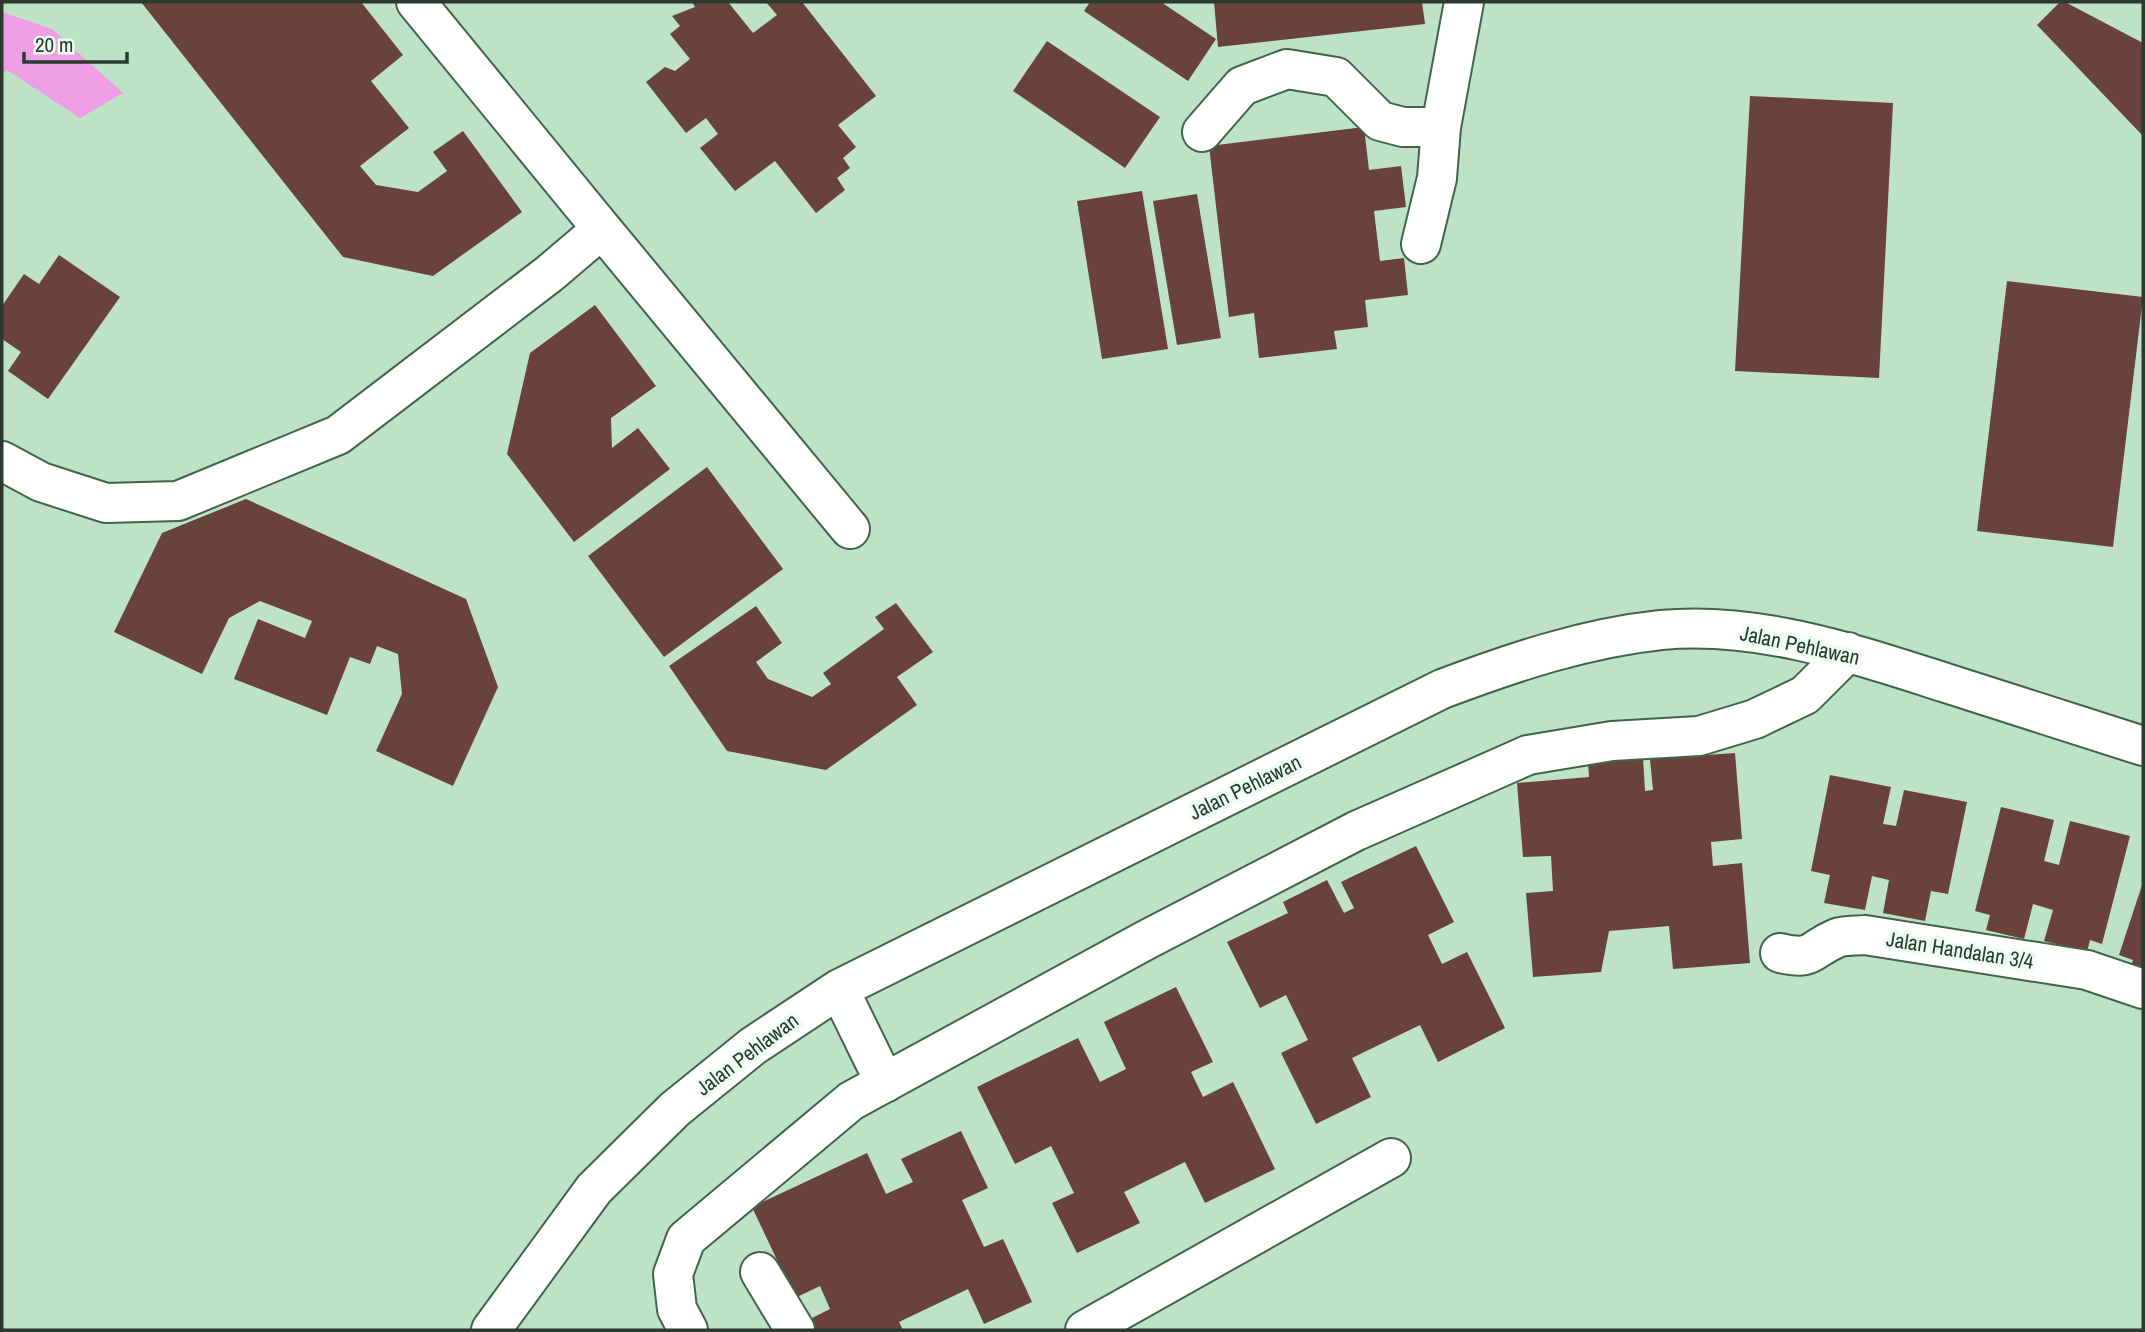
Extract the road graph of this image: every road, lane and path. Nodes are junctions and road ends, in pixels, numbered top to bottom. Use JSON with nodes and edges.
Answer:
{"nodes":[{"id":1,"x":416,"y":2,"type":"edge"},
{"id":2,"x":1464,"y":2,"type":"edge"},
{"id":3,"x":1441,"y":127,"type":"junction"},
{"id":4,"x":1202,"y":132,"type":"dead end"},
{"id":5,"x":603,"y":229,"type":"junction"},
{"id":6,"x":1421,"y":244,"type":"dead end"},
{"id":7,"x":2,"y":461,"type":"edge"},
{"id":8,"x":850,"y":529,"type":"dead end"},
{"id":9,"x":1848,"y":652,"type":"junction"},
{"id":10,"x":2143,"y":746,"type":"edge"},
{"id":11,"x":1780,"y":953,"type":"dead end"},
{"id":12,"x":839,"y":989,"type":"junction"},
{"id":13,"x":2143,"y":989,"type":"edge"},
{"id":14,"x":885,"y":1083,"type":"junction"},
{"id":15,"x":1391,"y":1158,"type":"dead end"},
{"id":16,"x":760,"y":1272,"type":"dead end"},
{"id":17,"x":491,"y":1330,"type":"edge"},
{"id":18,"x":688,"y":1330,"type":"edge"},
{"id":19,"x":795,"y":1330,"type":"edge"},
{"id":20,"x":1085,"y":1330,"type":"edge"}],
"edges":[{"from":1,"to":5,"type":"street"},
{"from":2,"to":3,"type":"street"},
{"from":3,"to":4,"type":"street"},
{"from":3,"to":6,"type":"street"},
{"from":5,"to":7,"type":"street"},
{"from":5,"to":8,"type":"street"},
{"from":9,"to":10,"type":"street","name":"Jalan Pehlawan"},
{"from":9,"to":12,"type":"street","name":"Jalan Pehlawan"},
{"from":9,"to":14,"type":"street"},
{"from":11,"to":13,"type":"street","name":"Jalan Handalan 3/4"},
{"from":12,"to":14,"type":"street"},
{"from":12,"to":17,"type":"street","name":"Jalan Pehlawan"},
{"from":14,"to":18,"type":"street"},
{"from":15,"to":20,"type":"street"},
{"from":16,"to":19,"type":"street"}]}
